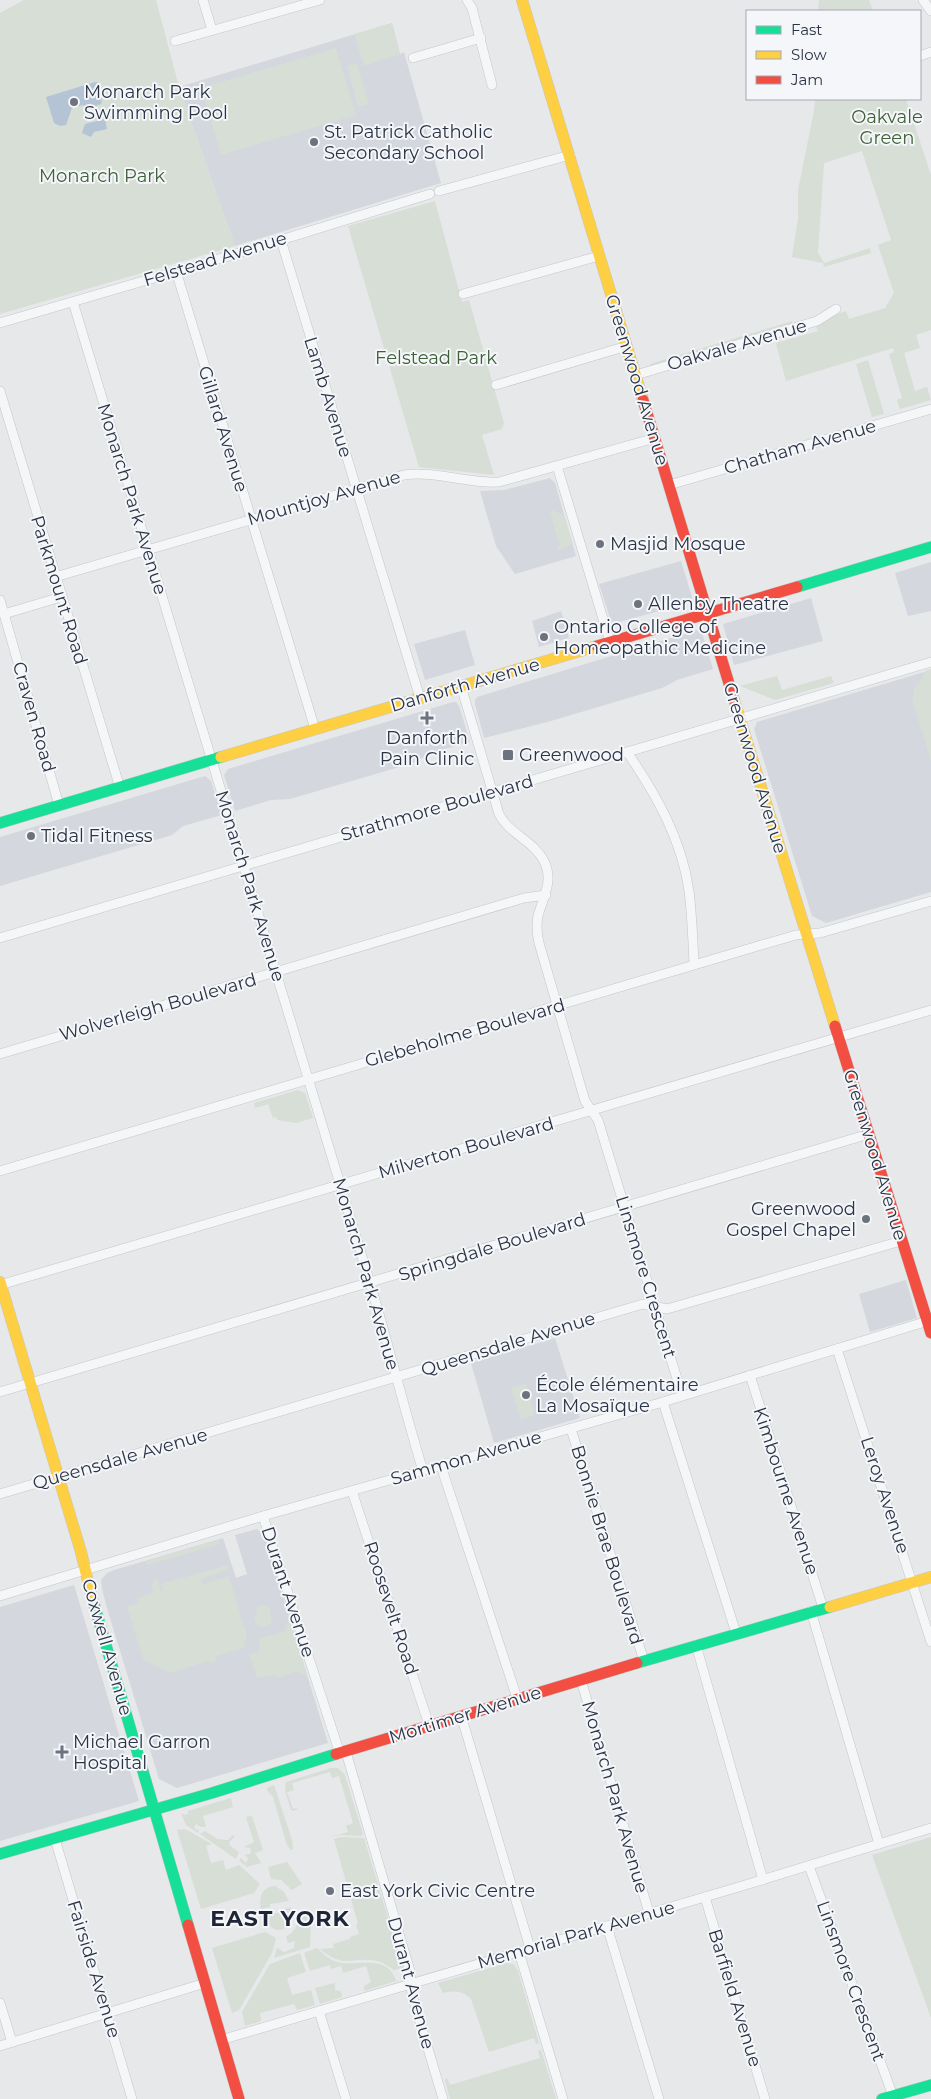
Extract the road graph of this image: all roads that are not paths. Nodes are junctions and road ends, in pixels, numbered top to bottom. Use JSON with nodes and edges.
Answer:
{"nodes":[{"id":1,"x":203,"y":0,"type":"edge"},
{"id":2,"x":320,"y":0,"type":"edge"},
{"id":3,"x":467,"y":0,"type":"edge"},
{"id":4,"x":522,"y":0,"type":"edge"},
{"id":5,"x":923,"y":0,"type":"edge"},
{"id":6,"x":289,"y":4,"type":"edge"},
{"id":7,"x":931,"y":11,"type":"edge"},
{"id":8,"x":212,"y":30,"type":"junction"},
{"id":9,"x":480,"y":38,"type":"junction"},
{"id":10,"x":175,"y":41,"type":"dead end"},
{"id":11,"x":413,"y":58,"type":"dead end"},
{"id":12,"x":492,"y":85,"type":"dead end"},
{"id":13,"x":570,"y":155,"type":"junction"},
{"id":14,"x":439,"y":191,"type":"dead end"},
{"id":15,"x":430,"y":194,"type":"dead end"},
{"id":16,"x":281,"y":240,"type":"junction"},
{"id":17,"x":599,"y":256,"type":"junction"},
{"id":18,"x":176,"y":271,"type":"junction"},
{"id":19,"x":463,"y":294,"type":"dead end"},
{"id":20,"x":73,"y":302,"type":"junction"},
{"id":21,"x":836,"y":309,"type":"dead end"},
{"id":22,"x":0,"y":323,"type":"edge"},
{"id":23,"x":627,"y":346,"type":"junction"},
{"id":24,"x":636,"y":375,"type":"junction"},
{"id":25,"x":496,"y":385,"type":"dead end"},
{"id":26,"x":0,"y":392,"type":"edge"},
{"id":27,"x":931,"y":409,"type":"edge"},
{"id":28,"x":655,"y":438,"type":"junction"},
{"id":29,"x":557,"y":466,"type":"junction"},
{"id":30,"x":669,"y":485,"type":"junction"},
{"id":31,"x":356,"y":489,"type":"junction"},
{"id":32,"x":251,"y":519,"type":"junction"},
{"id":33,"x":931,"y":548,"type":"edge"},
{"id":34,"x":148,"y":549,"type":"junction"},
{"id":35,"x":55,"y":577,"type":"junction"},
{"id":36,"x":61,"y":597,"type":"junction"},
{"id":37,"x":0,"y":600,"type":"edge"},
{"id":38,"x":4,"y":614,"type":"junction"},
{"id":39,"x":708,"y":614,"type":"junction"},
{"id":40,"x":610,"y":642,"type":"junction"},
{"id":41,"x":931,"y":662,"type":"edge"},
{"id":42,"x":461,"y":686,"type":"junction"},
{"id":43,"x":420,"y":698,"type":"junction"},
{"id":44,"x":740,"y":718,"type":"junction"},
{"id":45,"x":315,"y":729,"type":"junction"},
{"id":46,"x":627,"y":752,"type":"junction"},
{"id":47,"x":212,"y":760,"type":"junction"},
{"id":48,"x":120,"y":788,"type":"junction"},
{"id":49,"x":493,"y":792,"type":"junction"},
{"id":50,"x":59,"y":805,"type":"junction"},
{"id":51,"x":0,"y":823,"type":"edge"},
{"id":52,"x":245,"y":865,"type":"junction"},
{"id":53,"x":546,"y":895,"type":"junction"},
{"id":54,"x":931,"y":901,"type":"edge"},
{"id":55,"x":806,"y":933,"type":"junction"},
{"id":56,"x":0,"y":938,"type":"edge"},
{"id":57,"x":694,"y":964,"type":"junction"},
{"id":58,"x":276,"y":973,"type":"junction"},
{"id":59,"x":558,"y":1006,"type":"junction"},
{"id":60,"x":931,"y":1010,"type":"edge"},
{"id":61,"x":838,"y":1038,"type":"junction"},
{"id":62,"x":0,"y":1054,"type":"edge"},
{"id":63,"x":308,"y":1079,"type":"junction"},
{"id":64,"x":592,"y":1110,"type":"junction"},
{"id":65,"x":869,"y":1134,"type":"junction"},
{"id":66,"x":0,"y":1171,"type":"edge"},
{"id":67,"x":340,"y":1185,"type":"junction"},
{"id":68,"x":625,"y":1207,"type":"junction"},
{"id":69,"x":901,"y":1241,"type":"junction"},
{"id":70,"x":370,"y":1283,"type":"junction"},
{"id":71,"x":0,"y":1284,"type":"edge"},
{"id":72,"x":656,"y":1307,"type":"junction"},
{"id":73,"x":929,"y":1320,"type":"edge"},
{"id":74,"x":931,"y":1333,"type":"edge"},
{"id":75,"x":837,"y":1349,"type":"junction"},
{"id":76,"x":750,"y":1375,"type":"junction"},
{"id":77,"x":396,"y":1377,"type":"junction"},
{"id":78,"x":31,"y":1383,"type":"junction"},
{"id":79,"x":0,"y":1392,"type":"edge"},
{"id":80,"x":682,"y":1395,"type":"junction"},
{"id":81,"x":663,"y":1402,"type":"junction"},
{"id":82,"x":571,"y":1428,"type":"junction"},
{"id":83,"x":441,"y":1466,"type":"junction"},
{"id":84,"x":423,"y":1471,"type":"junction"},
{"id":85,"x":58,"y":1478,"type":"junction"},
{"id":86,"x":352,"y":1491,"type":"junction"},
{"id":87,"x":0,"y":1494,"type":"edge"},
{"id":88,"x":263,"y":1516,"type":"junction"},
{"id":89,"x":85,"y":1571,"type":"junction"},
{"id":90,"x":931,"y":1577,"type":"edge"},
{"id":91,"x":913,"y":1582,"type":"junction"},
{"id":92,"x":0,"y":1596,"type":"edge"},
{"id":93,"x":823,"y":1608,"type":"junction"},
{"id":94,"x":810,"y":1611,"type":"junction"},
{"id":95,"x":736,"y":1633,"type":"junction"},
{"id":96,"x":931,"y":1642,"type":"edge"},
{"id":97,"x":696,"y":1645,"type":"junction"},
{"id":98,"x":644,"y":1661,"type":"junction"},
{"id":99,"x":581,"y":1680,"type":"junction"},
{"id":100,"x":517,"y":1698,"type":"junction"},
{"id":101,"x":461,"y":1715,"type":"junction"},
{"id":102,"x":429,"y":1725,"type":"junction"},
{"id":103,"x":343,"y":1753,"type":"junction"},
{"id":104,"x":155,"y":1809,"type":"junction"},
{"id":105,"x":931,"y":1828,"type":"edge"},
{"id":106,"x":55,"y":1839,"type":"junction"},
{"id":107,"x":879,"y":1844,"type":"junction"},
{"id":108,"x":0,"y":1854,"type":"edge"},
{"id":109,"x":809,"y":1866,"type":"junction"},
{"id":110,"x":763,"y":1880,"type":"junction"},
{"id":111,"x":705,"y":1897,"type":"junction"},
{"id":112,"x":649,"y":1914,"type":"junction"},
{"id":113,"x":607,"y":1926,"type":"junction"},
{"id":114,"x":530,"y":1948,"type":"junction"},
{"id":115,"x":519,"y":1952,"type":"junction"},
{"id":116,"x":205,"y":1983,"type":"junction"},
{"id":117,"x":411,"y":1984,"type":"junction"},
{"id":118,"x":0,"y":2003,"type":"edge"},
{"id":119,"x":319,"y":2011,"type":"junction"},
{"id":120,"x":107,"y":2013,"type":"junction"},
{"id":121,"x":221,"y":2040,"type":"junction"},
{"id":122,"x":12,"y":2042,"type":"junction"},
{"id":123,"x":0,"y":2046,"type":"edge"},
{"id":124,"x":931,"y":2085,"type":"edge"},
{"id":125,"x":918,"y":2094,"type":"edge"},
{"id":126,"x":888,"y":2097,"type":"edge"},
{"id":127,"x":132,"y":2099,"type":"edge"},
{"id":128,"x":239,"y":2099,"type":"edge"},
{"id":129,"x":346,"y":2099,"type":"edge"},
{"id":130,"x":443,"y":2099,"type":"edge"},
{"id":131,"x":563,"y":2099,"type":"edge"},
{"id":132,"x":660,"y":2099,"type":"edge"},
{"id":133,"x":765,"y":2099,"type":"edge"}],
"edges":[{"from":1,"to":8,"type":"street"},
{"from":2,"to":6,"type":"street"},
{"from":3,"to":9,"type":"street"},
{"from":4,"to":13,"type":"street","name":"Greenwood Avenue"},
{"from":5,"to":7,"type":"street"},
{"from":6,"to":8,"type":"street"},
{"from":8,"to":10,"type":"street"},
{"from":9,"to":11,"type":"street"},
{"from":9,"to":12,"type":"street"},
{"from":13,"to":14,"type":"street"},
{"from":13,"to":17,"type":"street","name":"Greenwood Avenue"},
{"from":15,"to":16,"type":"street","name":"Felstead Avenue"},
{"from":16,"to":18,"type":"street","name":"Felstead Avenue"},
{"from":16,"to":31,"type":"street","name":"Lamb Avenue"},
{"from":17,"to":19,"type":"street"},
{"from":17,"to":23,"type":"street","name":"Greenwood Avenue"},
{"from":18,"to":20,"type":"street","name":"Felstead Avenue"},
{"from":18,"to":32,"type":"street","name":"Gillard Avenue"},
{"from":20,"to":22,"type":"street","name":"Felstead Avenue"},
{"from":20,"to":34,"type":"street","name":"Monarch Park Avenue"},
{"from":21,"to":24,"type":"street","name":"Oakvale Avenue"},
{"from":23,"to":24,"type":"street","name":"Greenwood Avenue"},
{"from":23,"to":25,"type":"street"},
{"from":24,"to":28,"type":"street","name":"Greenwood Avenue"},
{"from":26,"to":35,"type":"street","name":"Parkmount Road"},
{"from":27,"to":30,"type":"street","name":"Chatham Avenue"},
{"from":28,"to":29,"type":"street","name":"Mountjoy Avenue"},
{"from":28,"to":30,"type":"street","name":"Greenwood Avenue"},
{"from":29,"to":31,"type":"street","name":"Mountjoy Avenue"},
{"from":29,"to":40,"type":"street"},
{"from":30,"to":39,"type":"street","name":"Greenwood Avenue"},
{"from":31,"to":32,"type":"street","name":"Mountjoy Avenue"},
{"from":31,"to":43,"type":"street","name":"Lamb Avenue"},
{"from":32,"to":34,"type":"street","name":"Mountjoy Avenue"},
{"from":32,"to":45,"type":"street","name":"Gillard Avenue"},
{"from":33,"to":39,"type":"street","name":"Danforth Avenue"},
{"from":34,"to":35,"type":"street","name":"Mountjoy Avenue"},
{"from":34,"to":47,"type":"street","name":"Monarch Park Avenue"},
{"from":35,"to":36,"type":"street","name":"Parkmount Road"},
{"from":36,"to":38,"type":"street"},
{"from":36,"to":48,"type":"street","name":"Parkmount Road"},
{"from":37,"to":38,"type":"street","name":"Craven Road"},
{"from":38,"to":50,"type":"street","name":"Craven Road"},
{"from":39,"to":40,"type":"street","name":"Danforth Avenue"},
{"from":39,"to":44,"type":"street","name":"Greenwood Avenue"},
{"from":40,"to":42,"type":"street","name":"Danforth Avenue"},
{"from":41,"to":44,"type":"street","name":"Strathmore Boulevard"},
{"from":42,"to":43,"type":"street","name":"Danforth Avenue"},
{"from":42,"to":49,"type":"street","name":"Linsmore Crescent"},
{"from":43,"to":45,"type":"street","name":"Danforth Avenue"},
{"from":44,"to":46,"type":"street","name":"Strathmore Boulevard"},
{"from":44,"to":55,"type":"street","name":"Greenwood Avenue"},
{"from":45,"to":47,"type":"street","name":"Danforth Avenue"},
{"from":46,"to":49,"type":"street","name":"Strathmore Boulevard"},
{"from":46,"to":57,"type":"street"},
{"from":47,"to":48,"type":"street","name":"Danforth Avenue"},
{"from":47,"to":52,"type":"street","name":"Monarch Park Avenue"},
{"from":48,"to":50,"type":"street","name":"Danforth Avenue"},
{"from":49,"to":52,"type":"street","name":"Strathmore Boulevard"},
{"from":49,"to":53,"type":"street","name":"Linsmore Crescent"},
{"from":50,"to":51,"type":"street","name":"Danforth Avenue"},
{"from":52,"to":56,"type":"street","name":"Strathmore Boulevard"},
{"from":52,"to":58,"type":"street","name":"Monarch Park Avenue"},
{"from":53,"to":58,"type":"street","name":"Wolverleigh Boulevard"},
{"from":53,"to":59,"type":"street","name":"Linsmore Crescent"},
{"from":54,"to":55,"type":"street","name":"Glebeholme Boulevard"},
{"from":55,"to":57,"type":"street","name":"Glebeholme Boulevard"},
{"from":55,"to":61,"type":"street","name":"Greenwood Avenue"},
{"from":57,"to":59,"type":"street","name":"Glebeholme Boulevard"},
{"from":58,"to":62,"type":"street","name":"Wolverleigh Boulevard"},
{"from":58,"to":63,"type":"street","name":"Monarch Park Avenue"},
{"from":59,"to":63,"type":"street","name":"Glebeholme Boulevard"},
{"from":59,"to":64,"type":"street","name":"Linsmore Crescent"},
{"from":60,"to":61,"type":"street","name":"Milverton Boulevard"},
{"from":61,"to":64,"type":"street","name":"Milverton Boulevard"},
{"from":61,"to":65,"type":"street","name":"Greenwood Avenue"},
{"from":63,"to":66,"type":"street","name":"Glebeholme Boulevard"},
{"from":63,"to":67,"type":"street","name":"Monarch Park Avenue"},
{"from":64,"to":67,"type":"street","name":"Milverton Boulevard"},
{"from":64,"to":68,"type":"street","name":"Linsmore Crescent"},
{"from":65,"to":68,"type":"street","name":"Springdale Boulevard"},
{"from":65,"to":69,"type":"street","name":"Greenwood Avenue"},
{"from":67,"to":70,"type":"street","name":"Monarch Park Avenue"},
{"from":67,"to":71,"type":"street","name":"Milverton Boulevard"},
{"from":68,"to":70,"type":"street","name":"Springdale Boulevard"},
{"from":68,"to":72,"type":"street","name":"Linsmore Crescent"},
{"from":69,"to":72,"type":"street","name":"Queensdale Avenue"},
{"from":69,"to":73,"type":"street","name":"Greenwood Avenue"},
{"from":70,"to":77,"type":"street","name":"Monarch Park Avenue"},
{"from":70,"to":78,"type":"street","name":"Springdale Boulevard"},
{"from":71,"to":78,"type":"street","name":"Coxwell Avenue"},
{"from":72,"to":77,"type":"street","name":"Queensdale Avenue"},
{"from":72,"to":80,"type":"street","name":"Linsmore Crescent"},
{"from":73,"to":74,"type":"street","name":"Greenwood Avenue"},
{"from":73,"to":75,"type":"street","name":"Sammon Avenue"},
{"from":75,"to":76,"type":"street","name":"Sammon Avenue"},
{"from":75,"to":91,"type":"street","name":"Leroy Avenue"},
{"from":76,"to":80,"type":"street","name":"Sammon Avenue"},
{"from":76,"to":93,"type":"street","name":"Kimbourne Avenue"},
{"from":77,"to":84,"type":"street","name":"Monarch Park Avenue"},
{"from":77,"to":85,"type":"street","name":"Queensdale Avenue"},
{"from":78,"to":79,"type":"street","name":"Springdale Boulevard"},
{"from":78,"to":85,"type":"street","name":"Coxwell Avenue"},
{"from":80,"to":81,"type":"street","name":"Sammon Avenue"},
{"from":81,"to":82,"type":"street","name":"Sammon Avenue"},
{"from":81,"to":95,"type":"street"},
{"from":82,"to":83,"type":"street","name":"Sammon Avenue"},
{"from":82,"to":98,"type":"street","name":"Bonnie Brae Boulevard"},
{"from":83,"to":84,"type":"street","name":"Sammon Avenue"},
{"from":83,"to":100,"type":"street"},
{"from":84,"to":86,"type":"street","name":"Sammon Avenue"},
{"from":85,"to":87,"type":"street","name":"Queensdale Avenue"},
{"from":85,"to":89,"type":"street","name":"Coxwell Avenue"},
{"from":86,"to":88,"type":"street","name":"Sammon Avenue"},
{"from":86,"to":102,"type":"street","name":"Roosevelt Road"},
{"from":88,"to":89,"type":"street","name":"Sammon Avenue"},
{"from":88,"to":103,"type":"street","name":"Durant Avenue"},
{"from":89,"to":92,"type":"street","name":"Sammon Avenue"},
{"from":89,"to":104,"type":"street","name":"Coxwell Avenue"},
{"from":90,"to":91,"type":"street","name":"Mortimer Avenue"},
{"from":91,"to":93,"type":"street","name":"Mortimer Avenue"},
{"from":91,"to":96,"type":"street","name":"Leroy Avenue"},
{"from":93,"to":94,"type":"street","name":"Mortimer Avenue"},
{"from":94,"to":95,"type":"street","name":"Mortimer Avenue"},
{"from":94,"to":107,"type":"street"},
{"from":95,"to":97,"type":"street","name":"Mortimer Avenue"},
{"from":97,"to":98,"type":"street","name":"Mortimer Avenue"},
{"from":97,"to":110,"type":"street"},
{"from":98,"to":99,"type":"street","name":"Mortimer Avenue"},
{"from":99,"to":100,"type":"street","name":"Mortimer Avenue"},
{"from":99,"to":112,"type":"street","name":"Monarch Park Avenue"},
{"from":100,"to":101,"type":"street","name":"Mortimer Avenue"},
{"from":101,"to":102,"type":"street","name":"Mortimer Avenue"},
{"from":101,"to":114,"type":"street"},
{"from":102,"to":103,"type":"street","name":"Mortimer Avenue"},
{"from":103,"to":104,"type":"street","name":"Mortimer Avenue"},
{"from":103,"to":117,"type":"street","name":"Durant Avenue"},
{"from":104,"to":106,"type":"street","name":"Mortimer Avenue"},
{"from":104,"to":116,"type":"street","name":"Coxwell Avenue"},
{"from":105,"to":107,"type":"street","name":"Memorial Park Avenue"},
{"from":106,"to":108,"type":"street","name":"Mortimer Avenue"},
{"from":106,"to":120,"type":"street","name":"Fairside Avenue"},
{"from":107,"to":109,"type":"street","name":"Memorial Park Avenue"},
{"from":109,"to":110,"type":"street","name":"Memorial Park Avenue"},
{"from":109,"to":126,"type":"street","name":"Linsmore Crescent"},
{"from":110,"to":111,"type":"street","name":"Memorial Park Avenue"},
{"from":111,"to":112,"type":"street","name":"Memorial Park Avenue"},
{"from":111,"to":133,"type":"street","name":"Barfield Avenue"},
{"from":112,"to":113,"type":"street","name":"Memorial Park Avenue"},
{"from":113,"to":114,"type":"street","name":"Memorial Park Avenue"},
{"from":113,"to":132,"type":"street"},
{"from":114,"to":115,"type":"street","name":"Memorial Park Avenue"},
{"from":115,"to":117,"type":"street","name":"Memorial Park Avenue"},
{"from":115,"to":131,"type":"street"},
{"from":116,"to":120,"type":"street"},
{"from":116,"to":121,"type":"street","name":"Coxwell Avenue"},
{"from":117,"to":119,"type":"street","name":"Memorial Park Avenue"},
{"from":117,"to":130,"type":"street","name":"Durant Avenue"},
{"from":118,"to":122,"type":"street"},
{"from":119,"to":121,"type":"street","name":"Memorial Park Avenue"},
{"from":119,"to":129,"type":"street"},
{"from":120,"to":122,"type":"street"},
{"from":120,"to":127,"type":"street","name":"Fairside Avenue"},
{"from":121,"to":128,"type":"street","name":"Coxwell Avenue"},
{"from":122,"to":123,"type":"street"},
{"from":124,"to":125,"type":"street"},
{"from":125,"to":126,"type":"street"}]}
